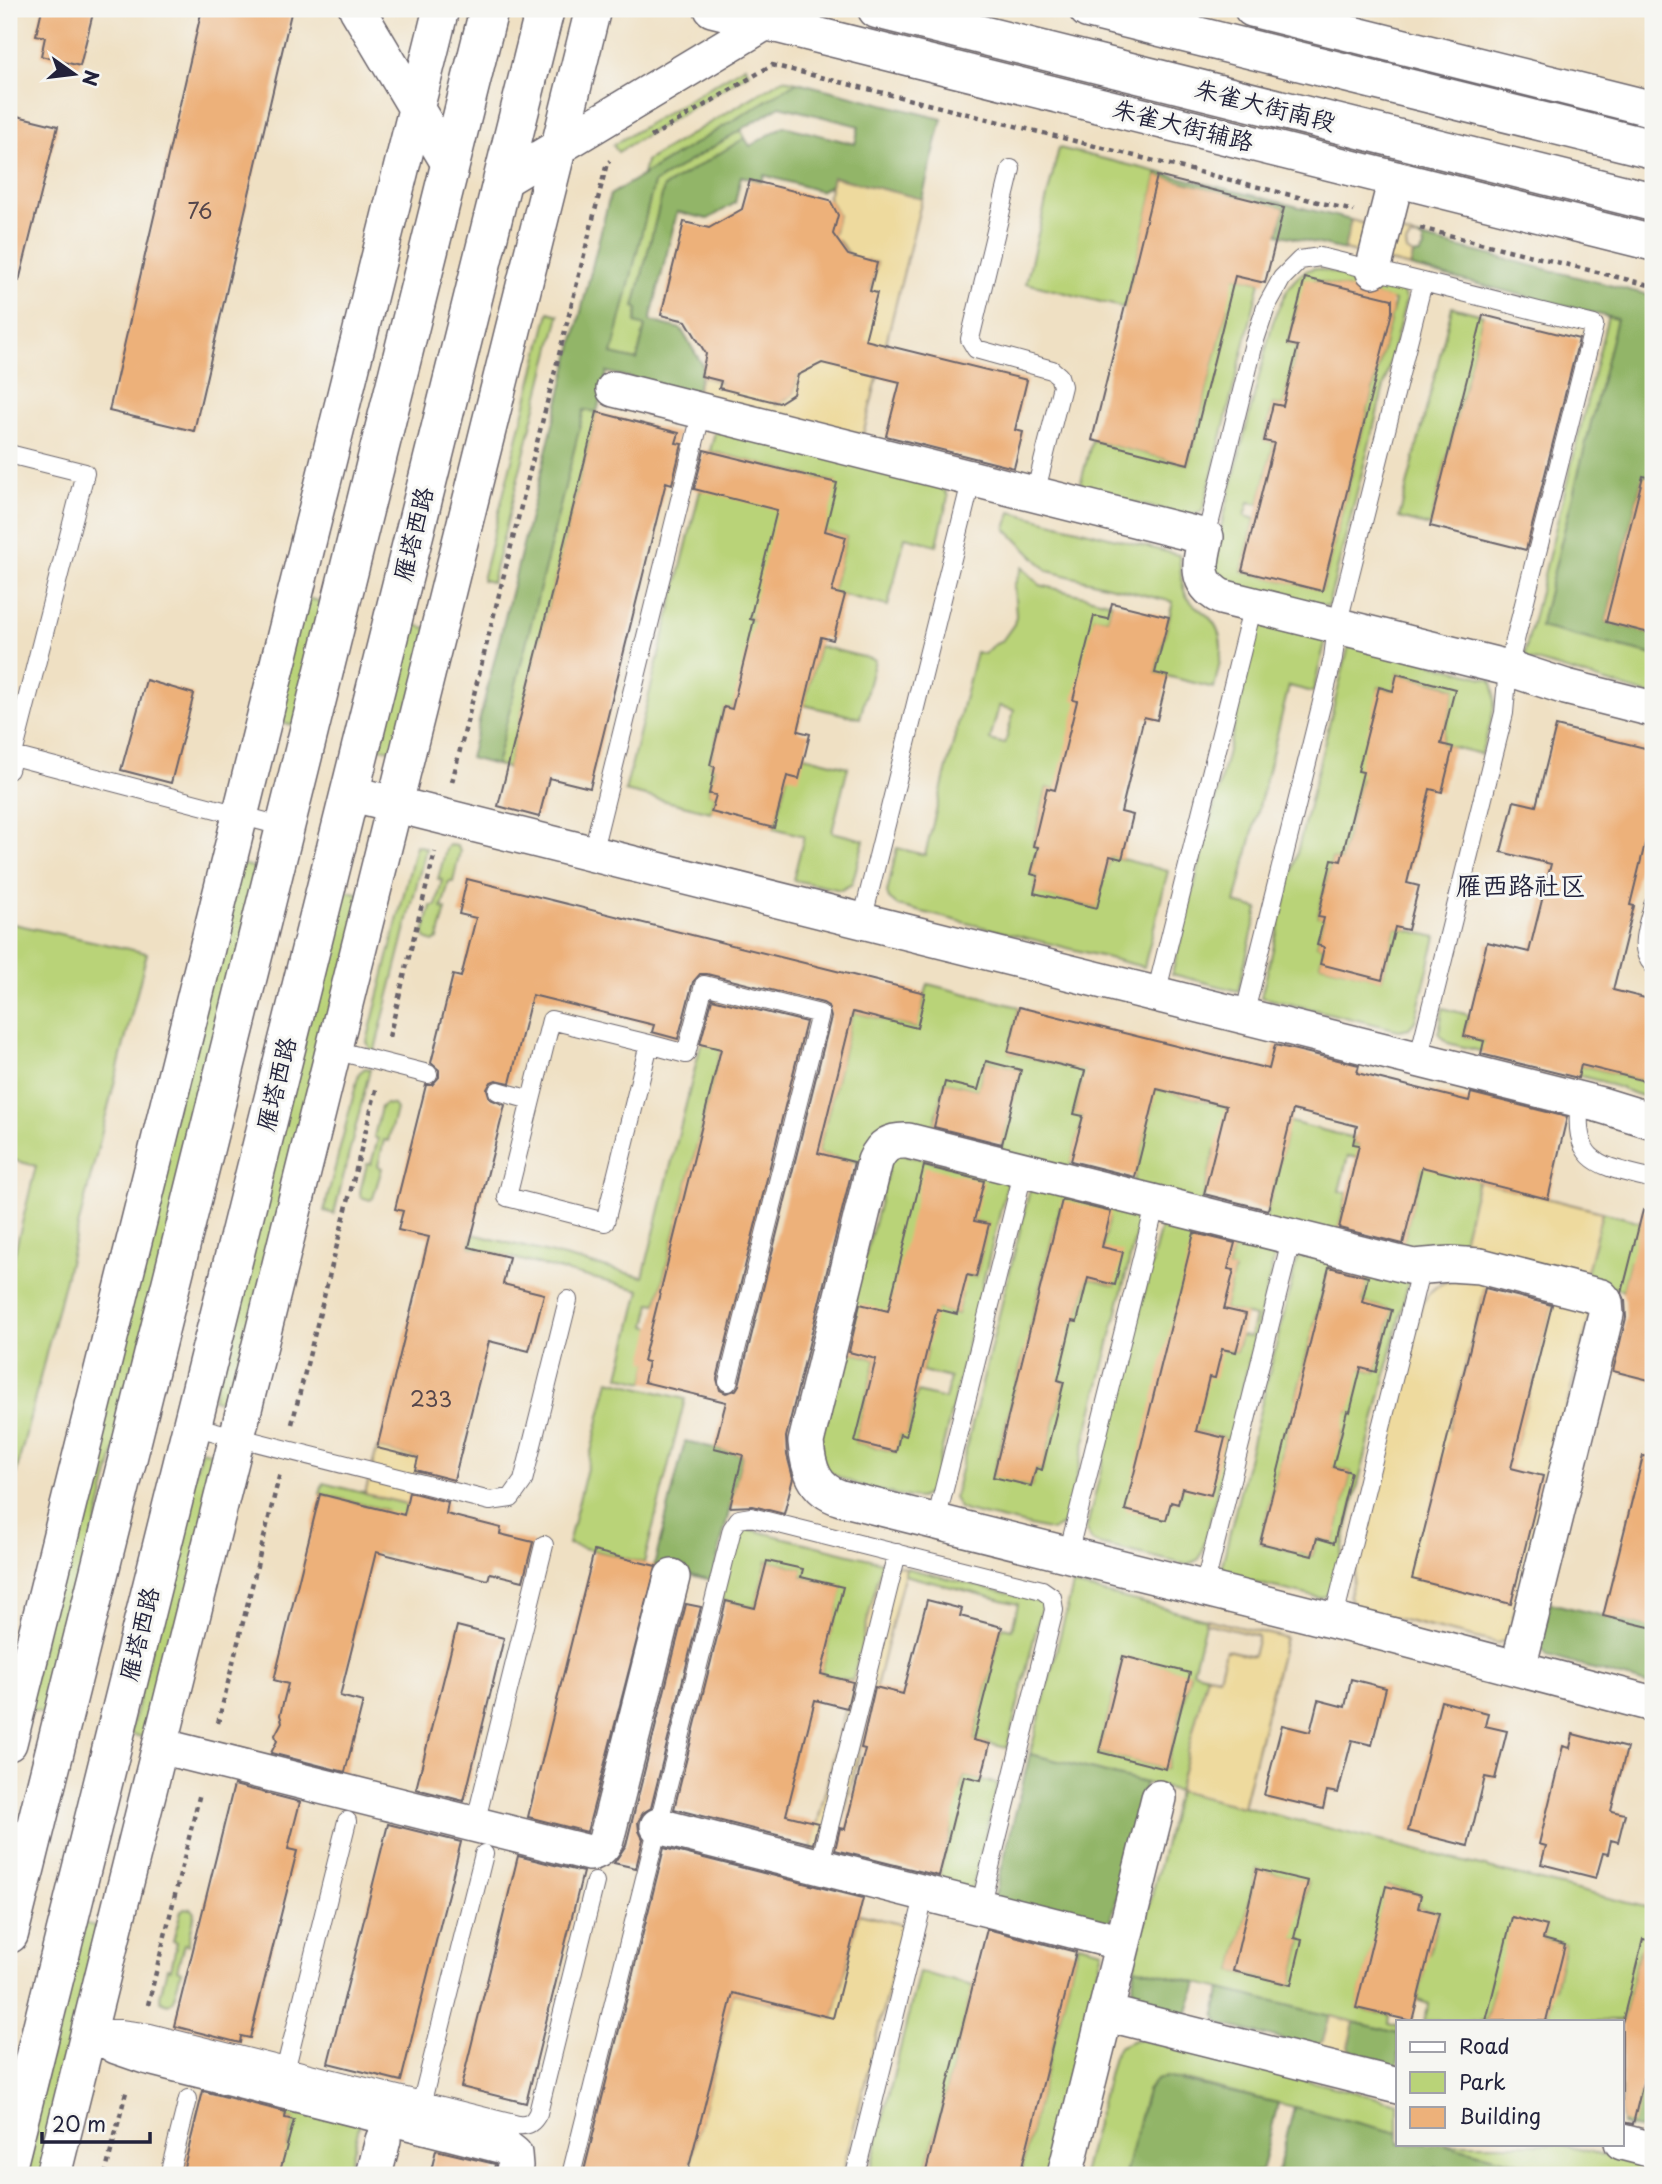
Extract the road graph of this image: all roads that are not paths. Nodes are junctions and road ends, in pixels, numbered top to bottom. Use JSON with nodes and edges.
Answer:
{"nodes":[{"id":1,"x":356,"y":9,"type":"edge"},
{"id":2,"x":441,"y":9,"type":"edge"},
{"id":3,"x":489,"y":9,"type":"edge"},
{"id":4,"x":545,"y":9,"type":"edge"},
{"id":5,"x":593,"y":9,"type":"edge"},
{"id":6,"x":712,"y":9,"type":"edge"},
{"id":7,"x":877,"y":9,"type":"edge"},
{"id":8,"x":1088,"y":9,"type":"edge"},
{"id":9,"x":1252,"y":9,"type":"edge"},
{"id":10,"x":777,"y":15,"type":"edge"},
{"id":11,"x":416,"y":108,"type":"junction"},
{"id":12,"x":1653,"y":109,"type":"edge"},
{"id":13,"x":559,"y":148,"type":"junction"},
{"id":14,"x":1653,"y":149,"type":"edge"},
{"id":15,"x":450,"y":165,"type":"junction"},
{"id":16,"x":1011,"y":169,"type":"dead end"},
{"id":17,"x":1396,"y":179,"type":"junction"},
{"id":18,"x":502,"y":181,"type":"junction"},
{"id":19,"x":1653,"y":202,"type":"edge"},
{"id":20,"x":1653,"y":243,"type":"edge"},
{"id":21,"x":1373,"y":270,"type":"junction"},
{"id":22,"x":1423,"y":282,"type":"junction"},
{"id":23,"x":614,"y":389,"type":"dead end"},
{"id":24,"x":702,"y":411,"type":"junction"},
{"id":25,"x":9,"y":454,"type":"edge"},
{"id":26,"x":972,"y":478,"type":"junction"},
{"id":27,"x":1035,"y":494,"type":"junction"},
{"id":28,"x":1206,"y":537,"type":"junction"},
{"id":29,"x":1253,"y":605,"type":"junction"},
{"id":30,"x":1337,"y":626,"type":"junction"},
{"id":31,"x":1508,"y":668,"type":"junction"},
{"id":32,"x":1653,"y":709,"type":"edge"},
{"id":33,"x":11,"y":763,"type":"edge"},
{"id":34,"x":349,"y":793,"type":"junction"},
{"id":35,"x":395,"y":805,"type":"junction"},
{"id":36,"x":240,"y":816,"type":"junction"},
{"id":37,"x":285,"y":827,"type":"junction"},
{"id":38,"x":592,"y":854,"type":"junction"},
{"id":39,"x":1653,"y":905,"type":"edge"},
{"id":40,"x":862,"y":921,"type":"junction"},
{"id":41,"x":1653,"y":965,"type":"edge"},
{"id":42,"x":1156,"y":994,"type":"junction"},
{"id":43,"x":1244,"y":1016,"type":"junction"},
{"id":44,"x":649,"y":1044,"type":"junction"},
{"id":45,"x":334,"y":1050,"type":"junction"},
{"id":46,"x":1418,"y":1060,"type":"junction"},
{"id":47,"x":429,"y":1074,"type":"dead end"},
{"id":48,"x":498,"y":1091,"type":"dead end"},
{"id":49,"x":531,"y":1100,"type":"junction"},
{"id":50,"x":1580,"y":1100,"type":"junction"},
{"id":51,"x":1653,"y":1121,"type":"edge"},
{"id":52,"x":1024,"y":1170,"type":"junction"},
{"id":53,"x":1653,"y":1179,"type":"edge"},
{"id":54,"x":1156,"y":1202,"type":"junction"},
{"id":55,"x":1292,"y":1236,"type":"junction"},
{"id":56,"x":1421,"y":1267,"type":"junction"},
{"id":57,"x":568,"y":1300,"type":"dead end"},
{"id":58,"x":728,"y":1382,"type":"dead end"},
{"id":59,"x":192,"y":1426,"type":"junction"},
{"id":60,"x":237,"y":1438,"type":"junction"},
{"id":61,"x":936,"y":1521,"type":"junction"},
{"id":62,"x":544,"y":1545,"type":"dead end"},
{"id":63,"x":897,"y":1553,"type":"junction"},
{"id":64,"x":1068,"y":1554,"type":"junction"},
{"id":65,"x":672,"y":1577,"type":"dead end"},
{"id":66,"x":1204,"y":1588,"type":"junction"},
{"id":67,"x":1333,"y":1620,"type":"junction"},
{"id":68,"x":1518,"y":1668,"type":"junction"},
{"id":69,"x":1653,"y":1704,"type":"edge"},
{"id":70,"x":9,"y":1743,"type":"edge"},
{"id":71,"x":160,"y":1746,"type":"junction"},
{"id":72,"x":1159,"y":1797,"type":"dead end"},
{"id":73,"x":347,"y":1821,"type":"dead end"},
{"id":74,"x":658,"y":1826,"type":"junction"},
{"id":75,"x":479,"y":1839,"type":"junction"},
{"id":76,"x":819,"y":1867,"type":"junction"},
{"id":77,"x":595,"y":1882,"type":"dead end"},
{"id":78,"x":925,"y":1893,"type":"junction"},
{"id":79,"x":980,"y":1907,"type":"junction"},
{"id":80,"x":9,"y":1934,"type":"edge"},
{"id":81,"x":1123,"y":1942,"type":"junction"},
{"id":82,"x":1106,"y":2013,"type":"junction"},
{"id":83,"x":89,"y":2030,"type":"junction"},
{"id":84,"x":286,"y":2067,"type":"junction"},
{"id":85,"x":1396,"y":2086,"type":"edge"},
{"id":86,"x":188,"y":2099,"type":"dead end"},
{"id":87,"x":422,"y":2101,"type":"junction"},
{"id":88,"x":383,"y":2140,"type":"dead end"},
{"id":89,"x":1624,"y":2143,"type":"edge"},
{"id":90,"x":1653,"y":2150,"type":"edge"},
{"id":91,"x":9,"y":2160,"type":"edge"},
{"id":92,"x":53,"y":2175,"type":"edge"},
{"id":93,"x":169,"y":2175,"type":"edge"},
{"id":94,"x":374,"y":2175,"type":"edge"},
{"id":95,"x":513,"y":2175,"type":"edge"},
{"id":96,"x":571,"y":2175,"type":"edge"},
{"id":97,"x":855,"y":2175,"type":"edge"},
{"id":98,"x":1065,"y":2175,"type":"edge"}],
"edges":[{"from":1,"to":11,"type":"street"},
{"from":2,"to":11,"type":"street"},
{"from":3,"to":15,"type":"main road"},
{"from":4,"to":18,"type":"main road","name":"雁塔西路"},
{"from":5,"to":13,"type":"street"},
{"from":6,"to":10,"type":"street","name":"朱雀大街辅路"},
{"from":7,"to":19,"type":"main road","name":"朱雀大街南段"},
{"from":8,"to":14,"type":"main road"},
{"from":9,"to":12,"type":"street"},
{"from":10,"to":13,"type":"street"},
{"from":10,"to":17,"type":"street","name":"朱雀大街辅路"},
{"from":11,"to":15,"type":"street"},
{"from":11,"to":36,"type":"street"},
{"from":13,"to":18,"type":"street"},
{"from":13,"to":35,"type":"street"},
{"from":15,"to":37,"type":"main road"},
{"from":16,"to":27,"type":"lane"},
{"from":17,"to":20,"type":"street","name":"朱雀大街辅路"},
{"from":17,"to":21,"type":"street"},
{"from":18,"to":34,"type":"main road","name":"雁塔西路"},
{"from":21,"to":22,"type":"lane"},
{"from":21,"to":28,"type":"lane"},
{"from":22,"to":30,"type":"lane"},
{"from":22,"to":31,"type":"lane"},
{"from":23,"to":24,"type":"street"},
{"from":24,"to":26,"type":"street"},
{"from":24,"to":38,"type":"lane"},
{"from":25,"to":33,"type":"lane"},
{"from":26,"to":27,"type":"street"},
{"from":26,"to":40,"type":"lane"},
{"from":27,"to":28,"type":"street"},
{"from":28,"to":29,"type":"street"},
{"from":29,"to":30,"type":"street"},
{"from":29,"to":42,"type":"lane"},
{"from":30,"to":31,"type":"street"},
{"from":30,"to":43,"type":"lane"},
{"from":31,"to":32,"type":"street"},
{"from":31,"to":46,"type":"lane"},
{"from":33,"to":36,"type":"lane"},
{"from":34,"to":35,"type":"street"},
{"from":34,"to":59,"type":"main road","name":"雁塔西路"},
{"from":35,"to":38,"type":"street"},
{"from":35,"to":45,"type":"street"},
{"from":36,"to":37,"type":"lane"},
{"from":36,"to":70,"type":"street"},
{"from":37,"to":80,"type":"main road"},
{"from":38,"to":40,"type":"street"},
{"from":39,"to":41,"type":"lane"},
{"from":40,"to":42,"type":"street"},
{"from":42,"to":43,"type":"street"},
{"from":43,"to":46,"type":"street"},
{"from":44,"to":49,"type":"lane"},
{"from":44,"to":49,"type":"lane"},
{"from":44,"to":58,"type":"lane"},
{"from":45,"to":47,"type":"lane"},
{"from":45,"to":60,"type":"street"},
{"from":46,"to":50,"type":"street"},
{"from":48,"to":49,"type":"lane"},
{"from":50,"to":51,"type":"street"},
{"from":50,"to":53,"type":"lane"},
{"from":52,"to":54,"type":"street"},
{"from":52,"to":61,"type":"lane"},
{"from":52,"to":61,"type":"street"},
{"from":54,"to":55,"type":"street"},
{"from":54,"to":64,"type":"lane"},
{"from":55,"to":56,"type":"street"},
{"from":55,"to":66,"type":"lane"},
{"from":56,"to":67,"type":"lane"},
{"from":56,"to":68,"type":"street"},
{"from":57,"to":60,"type":"lane"},
{"from":59,"to":60,"type":"lane"},
{"from":59,"to":91,"type":"main road","name":"雁塔西路"},
{"from":60,"to":71,"type":"street"},
{"from":61,"to":64,"type":"street"},
{"from":62,"to":75,"type":"lane"},
{"from":63,"to":74,"type":"lane"},
{"from":63,"to":76,"type":"lane"},
{"from":63,"to":79,"type":"lane"},
{"from":64,"to":66,"type":"street"},
{"from":65,"to":75,"type":"street"},
{"from":66,"to":67,"type":"street"},
{"from":67,"to":68,"type":"street"},
{"from":68,"to":69,"type":"street"},
{"from":71,"to":75,"type":"street"},
{"from":71,"to":83,"type":"street"},
{"from":72,"to":81,"type":"street"},
{"from":73,"to":84,"type":"lane"},
{"from":74,"to":76,"type":"street"},
{"from":74,"to":96,"type":"lane"},
{"from":75,"to":87,"type":"lane"},
{"from":76,"to":78,"type":"street"},
{"from":77,"to":87,"type":"lane"},
{"from":78,"to":79,"type":"street"},
{"from":78,"to":97,"type":"lane"},
{"from":79,"to":81,"type":"street"},
{"from":81,"to":82,"type":"street"},
{"from":82,"to":85,"type":"street"},
{"from":82,"to":98,"type":"street"},
{"from":83,"to":84,"type":"lane"},
{"from":83,"to":92,"type":"street"},
{"from":83,"to":95,"type":"street"},
{"from":84,"to":87,"type":"lane"},
{"from":86,"to":93,"type":"lane"},
{"from":88,"to":94,"type":"street"},
{"from":89,"to":90,"type":"street"}]}
